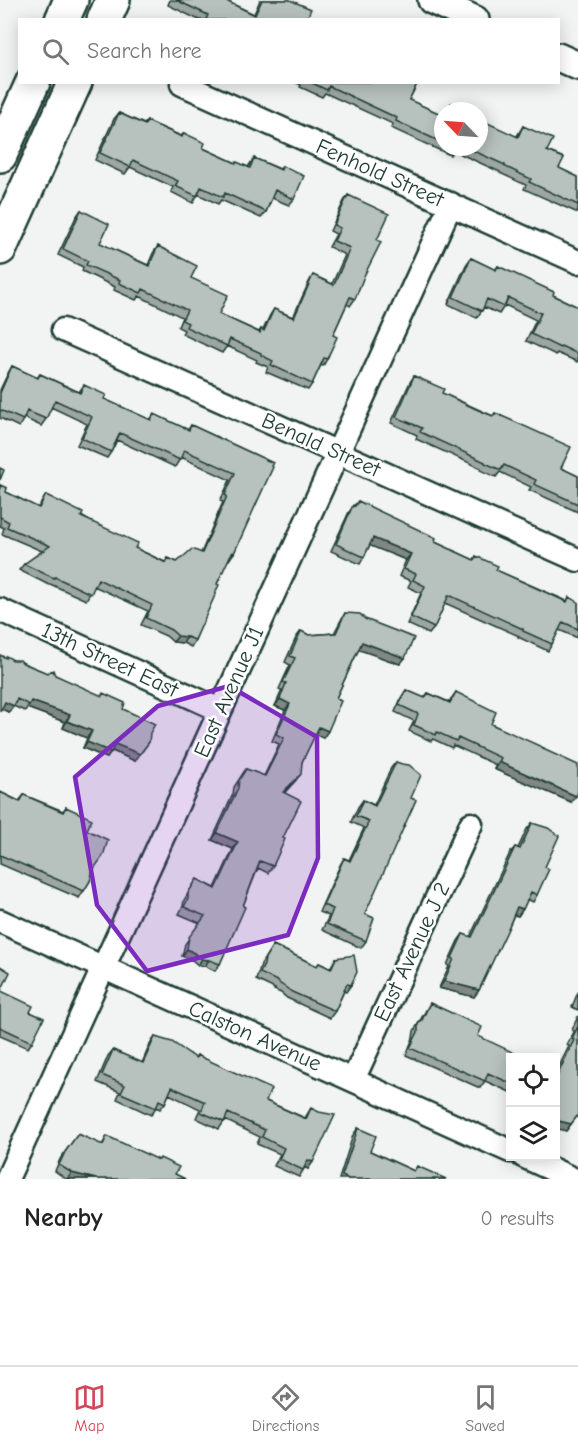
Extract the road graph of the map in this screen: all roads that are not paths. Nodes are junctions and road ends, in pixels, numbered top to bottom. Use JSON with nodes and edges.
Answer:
{"nodes":[{"id":1,"x":71,"y":0,"type":"edge"},
{"id":2,"x":113,"y":0,"type":"edge"},
{"id":3,"x":432,"y":0,"type":"edge"},
{"id":4,"x":63,"y":18,"type":"edge"},
{"id":5,"x":105,"y":18,"type":"edge"},
{"id":6,"x":471,"y":18,"type":"edge"},
{"id":7,"x":560,"y":58,"type":"edge"},
{"id":8,"x":578,"y":66,"type":"edge"},
{"id":9,"x":32,"y":84,"type":"edge"},
{"id":10,"x":74,"y":84,"type":"edge"},
{"id":11,"x":182,"y":84,"type":"edge"},
{"id":12,"x":0,"y":155,"type":"edge"},
{"id":13,"x":451,"y":204,"type":"junction"},
{"id":14,"x":0,"y":248,"type":"edge"},
{"id":15,"x":578,"y":262,"type":"edge"},
{"id":16,"x":63,"y":330,"type":"dead end"},
{"id":17,"x":338,"y":452,"type":"junction"},
{"id":18,"x":578,"y":561,"type":"edge"},
{"id":19,"x":0,"y":610,"type":"edge"},
{"id":20,"x":220,"y":710,"type":"junction"},
{"id":21,"x":471,"y":824,"type":"dead end"},
{"id":22,"x":0,"y":921,"type":"edge"},
{"id":23,"x":103,"y":967,"type":"junction"},
{"id":24,"x":353,"y":1080,"type":"junction"},
{"id":25,"x":506,"y":1149,"type":"edge"},
{"id":26,"x":534,"y":1161,"type":"edge"},
{"id":27,"x":7,"y":1179,"type":"edge"},
{"id":28,"x":573,"y":1179,"type":"edge"}],
"edges":[{"from":1,"to":4,"type":"main road"},
{"from":2,"to":5,"type":"main road"},
{"from":3,"to":6,"type":"street"},
{"from":7,"to":8,"type":"street"},
{"from":9,"to":12,"type":"main road"},
{"from":10,"to":14,"type":"main road"},
{"from":11,"to":13,"type":"street","name":"Fenhold Street"},
{"from":13,"to":15,"type":"street","name":"Fenhold Street"},
{"from":13,"to":17,"type":"street","name":"East Avenue J1"},
{"from":16,"to":17,"type":"street","name":"Benald Street"},
{"from":17,"to":18,"type":"street","name":"Benald Street"},
{"from":17,"to":20,"type":"street","name":"East Avenue J1"},
{"from":19,"to":20,"type":"street","name":"13th Street East"},
{"from":20,"to":23,"type":"street","name":"East Avenue J1"},
{"from":21,"to":24,"type":"street","name":"East Avenue J 2"},
{"from":22,"to":23,"type":"street","name":"Calston Avenue"},
{"from":23,"to":24,"type":"street","name":"Calston Avenue"},
{"from":23,"to":27,"type":"street","name":"East Avenue J1"},
{"from":24,"to":25,"type":"street","name":"Calston Avenue"},
{"from":26,"to":28,"type":"street"}]}
